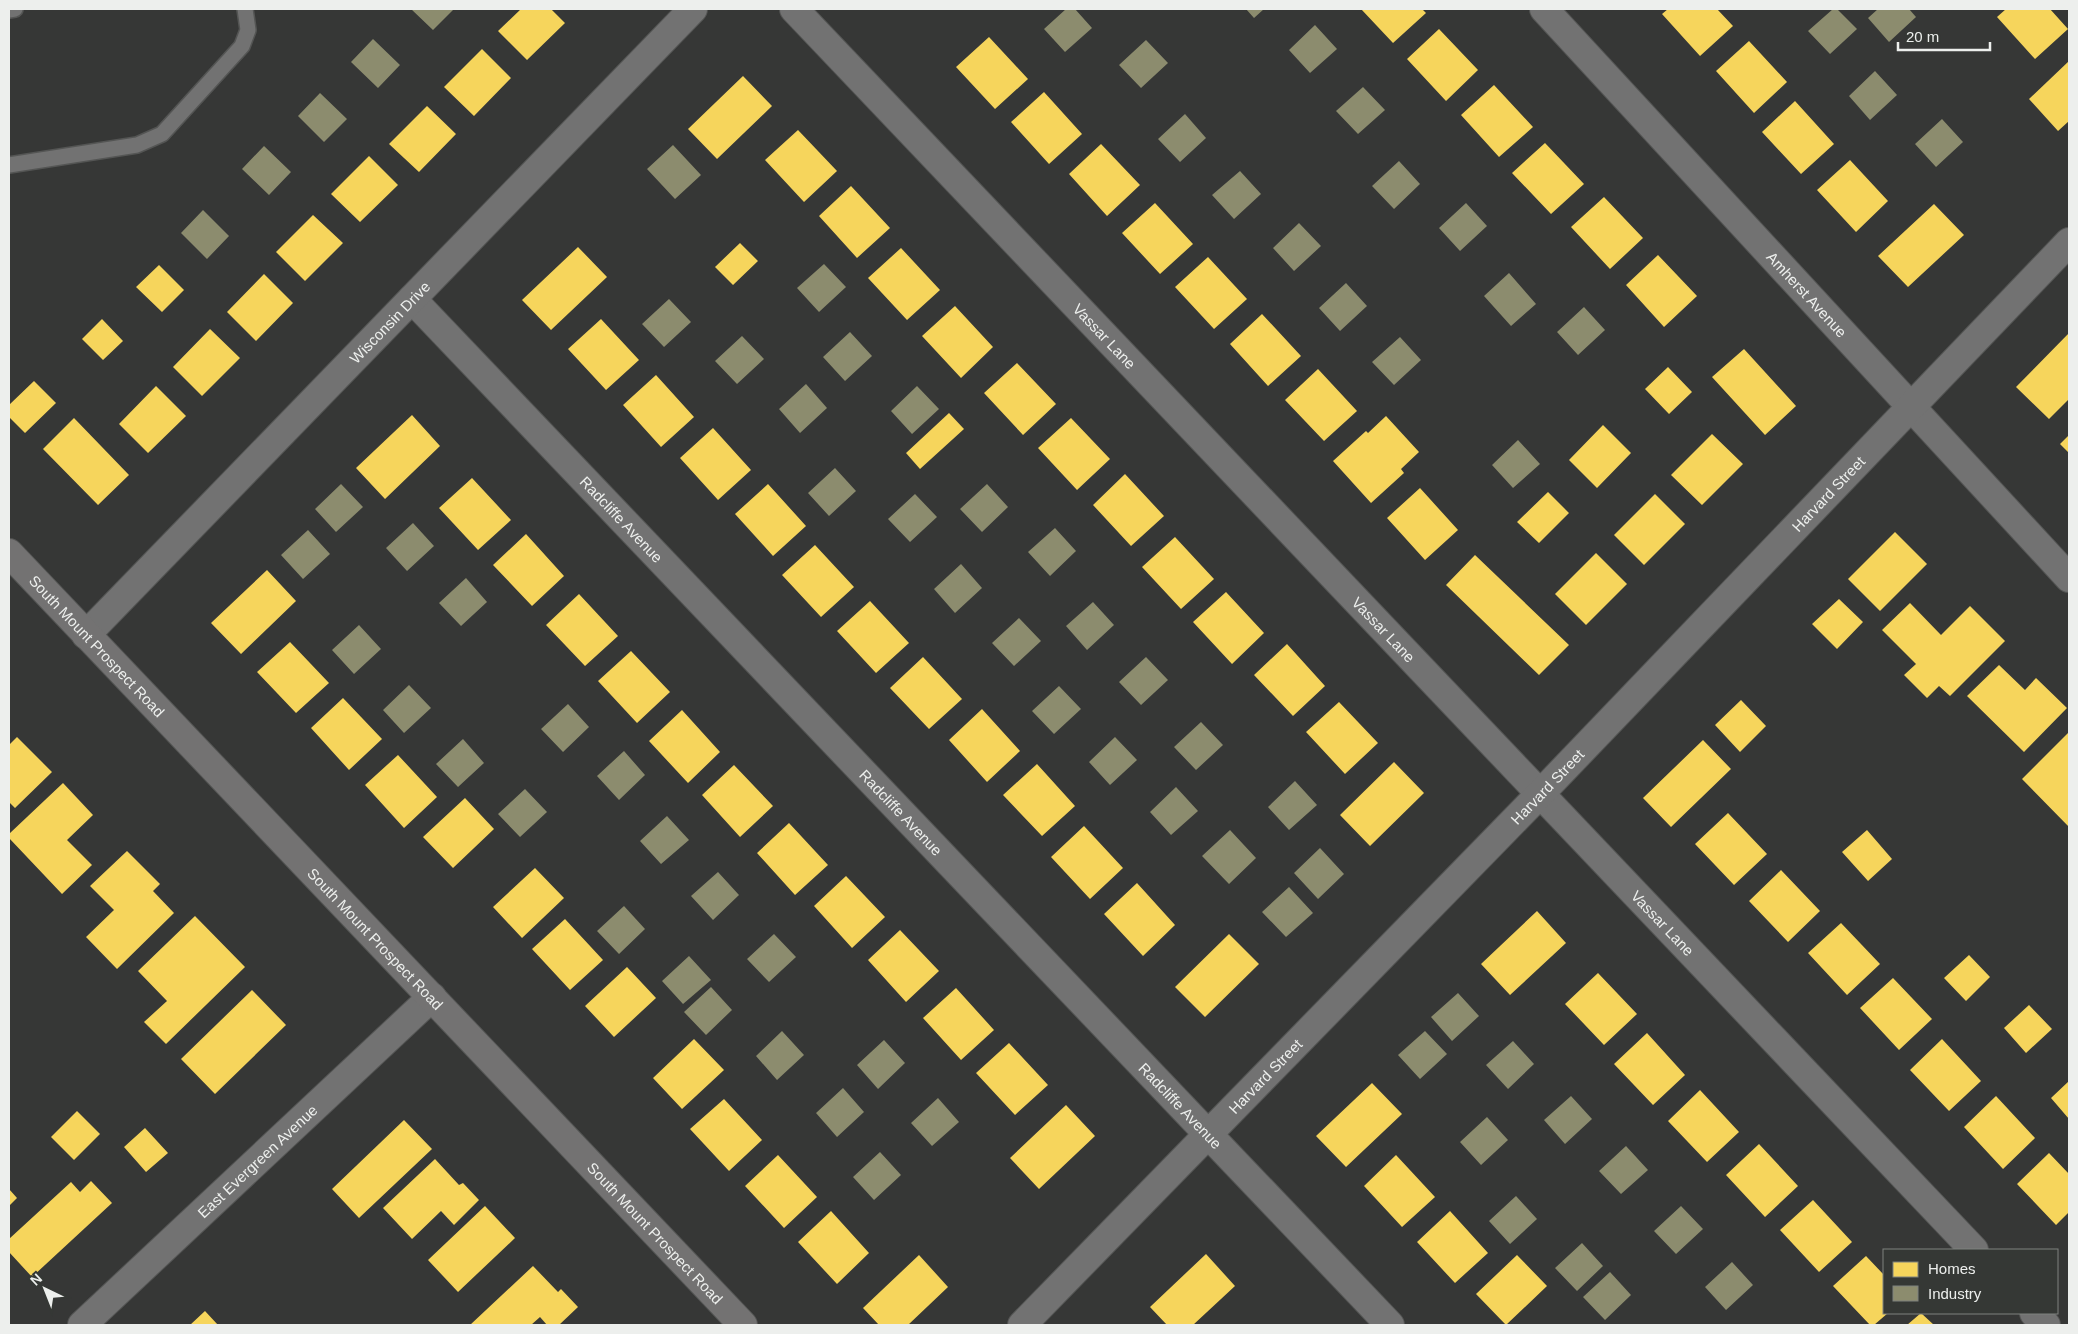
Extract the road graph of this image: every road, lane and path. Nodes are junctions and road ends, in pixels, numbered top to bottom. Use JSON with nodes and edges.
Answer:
{"nodes":[{"id":1,"x":15,"y":9,"type":"edge"},
{"id":2,"x":246,"y":9,"type":"edge"},
{"id":3,"x":693,"y":9,"type":"edge"},
{"id":4,"x":794,"y":9,"type":"edge"},
{"id":5,"x":1544,"y":9,"type":"edge"},
{"id":6,"x":9,"y":10,"type":"edge"},
{"id":7,"x":9,"y":165,"type":"edge"},
{"id":8,"x":2069,"y":242,"type":"edge"},
{"id":9,"x":412,"y":299,"type":"junction"},
{"id":10,"x":1912,"y":407,"type":"junction"},
{"id":11,"x":9,"y":553,"type":"edge"},
{"id":12,"x":2069,"y":578,"type":"edge"},
{"id":13,"x":86,"y":635,"type":"junction"},
{"id":14,"x":1540,"y":794,"type":"junction"},
{"id":15,"x":432,"y":997,"type":"junction"},
{"id":16,"x":1208,"y":1133,"type":"junction"},
{"id":17,"x":1973,"y":1249,"type":"edge"},
{"id":18,"x":2035,"y":1314,"type":"edge"},
{"id":19,"x":82,"y":1325,"type":"edge"},
{"id":20,"x":743,"y":1325,"type":"edge"},
{"id":21,"x":1022,"y":1325,"type":"edge"},
{"id":22,"x":1390,"y":1325,"type":"edge"},
{"id":23,"x":2046,"y":1325,"type":"edge"}],
"edges":[{"from":1,"to":6,"type":"lane"},
{"from":2,"to":7,"type":"lane"},
{"from":3,"to":9,"type":"street","name":"Wisconsin Drive"},
{"from":4,"to":14,"type":"street","name":"Vassar Lane"},
{"from":5,"to":10,"type":"street","name":"Amherst Avenue"},
{"from":8,"to":10,"type":"street","name":"Harvard Street"},
{"from":9,"to":13,"type":"street","name":"Wisconsin Drive"},
{"from":9,"to":16,"type":"street","name":"Radcliffe Avenue"},
{"from":10,"to":12,"type":"street","name":"Amherst Avenue"},
{"from":10,"to":14,"type":"street","name":"Harvard Street"},
{"from":11,"to":13,"type":"main road","name":"South Mount Prospect Road"},
{"from":13,"to":15,"type":"main road","name":"South Mount Prospect Road"},
{"from":14,"to":16,"type":"street","name":"Harvard Street"},
{"from":14,"to":17,"type":"street","name":"Vassar Lane"},
{"from":15,"to":19,"type":"street","name":"East Evergreen Avenue"},
{"from":15,"to":20,"type":"main road","name":"South Mount Prospect Road"},
{"from":16,"to":21,"type":"street","name":"Harvard Street"},
{"from":16,"to":22,"type":"street","name":"Radcliffe Avenue"},
{"from":18,"to":23,"type":"street"}]}
